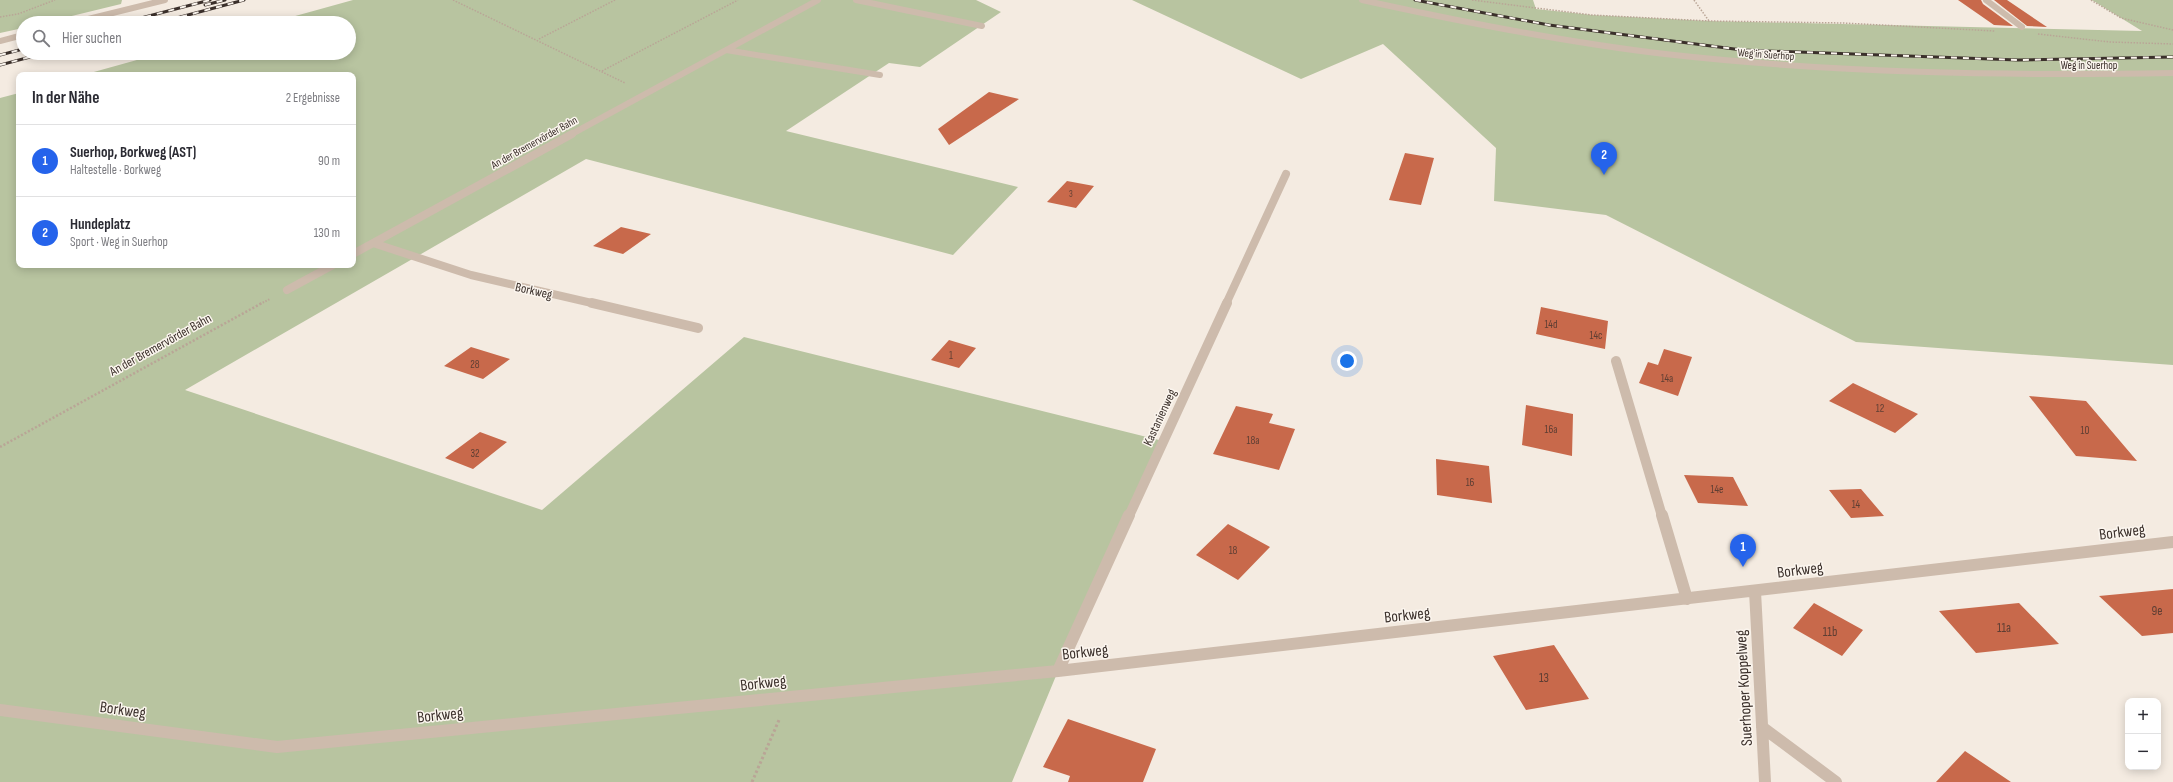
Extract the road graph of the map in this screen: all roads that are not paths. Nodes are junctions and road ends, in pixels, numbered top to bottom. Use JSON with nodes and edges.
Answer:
{"nodes":[{"id":1,"x":165,"y":0,"type":"edge"},
{"id":2,"x":818,"y":0,"type":"edge"},
{"id":3,"x":856,"y":0,"type":"edge"},
{"id":4,"x":1362,"y":0,"type":"edge"},
{"id":5,"x":1986,"y":0,"type":"edge"},
{"id":6,"x":100,"y":16,"type":"edge"},
{"id":7,"x":982,"y":26,"type":"dead end"},
{"id":8,"x":2022,"y":26,"type":"dead end"},
{"id":9,"x":16,"y":37,"type":"edge"},
{"id":10,"x":0,"y":41,"type":"edge"},
{"id":11,"x":726,"y":50,"type":"junction"},
{"id":12,"x":2173,"y":73,"type":"edge"},
{"id":13,"x":880,"y":75,"type":"dead end"},
{"id":14,"x":1286,"y":174,"type":"dead end"},
{"id":15,"x":373,"y":243,"type":"junction"},
{"id":16,"x":356,"y":252,"type":"edge"},
{"id":17,"x":327,"y":268,"type":"edge"},
{"id":18,"x":287,"y":290,"type":"road end"},
{"id":19,"x":698,"y":328,"type":"dead end"},
{"id":20,"x":1616,"y":361,"type":"dead end"},
{"id":21,"x":2173,"y":542,"type":"edge"},
{"id":22,"x":1755,"y":592,"type":"junction"},
{"id":23,"x":1687,"y":599,"type":"junction"},
{"id":24,"x":1058,"y":671,"type":"junction"},
{"id":25,"x":0,"y":710,"type":"edge"},
{"id":26,"x":1762,"y":727,"type":"junction"},
{"id":27,"x":1765,"y":782,"type":"edge"},
{"id":28,"x":1836,"y":782,"type":"edge"}],
"edges":[{"from":1,"to":6,"type":"street"},
{"from":2,"to":11,"type":"street","name":"An der Bremervörder Bahn"},
{"from":3,"to":7,"type":"street"},
{"from":4,"to":12,"type":"street","name":"Weg in Suerhop"},
{"from":5,"to":8,"type":"street"},
{"from":9,"to":10,"type":"street"},
{"from":11,"to":13,"type":"street"},
{"from":11,"to":15,"type":"street","name":"An der Bremervörder Bahn"},
{"from":14,"to":24,"type":"street","name":"Kastanienweg"},
{"from":15,"to":16,"type":"street","name":"An der Bremervörder Bahn"},
{"from":15,"to":19,"type":"street","name":"Borkweg"},
{"from":17,"to":18,"type":"street"},
{"from":20,"to":23,"type":"street"},
{"from":21,"to":22,"type":"street","name":"Borkweg"},
{"from":22,"to":23,"type":"street","name":"Borkweg"},
{"from":22,"to":26,"type":"street","name":"Suerhoper Koppelweg"},
{"from":23,"to":24,"type":"street","name":"Borkweg"},
{"from":24,"to":25,"type":"street","name":"Borkweg"},
{"from":26,"to":27,"type":"street","name":"Suerhoper Koppelweg"},
{"from":26,"to":28,"type":"street"}]}
